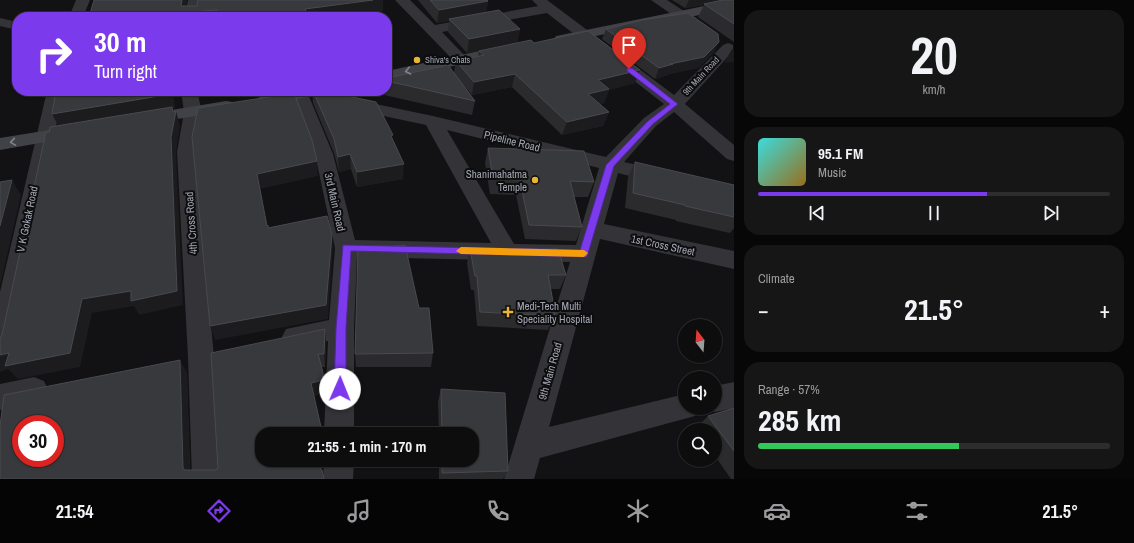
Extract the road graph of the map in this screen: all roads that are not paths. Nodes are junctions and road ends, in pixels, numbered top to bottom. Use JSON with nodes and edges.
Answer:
{"nodes":[{"id":1,"x":83,"y":0,"type":"edge"},
{"id":2,"x":195,"y":0,"type":"edge"},
{"id":3,"x":402,"y":0,"type":"edge"},
{"id":4,"x":658,"y":0,"type":"edge"},
{"id":5,"x":544,"y":4,"type":"edge"},
{"id":6,"x":734,"y":4,"type":"edge"},
{"id":7,"x":78,"y":12,"type":"edge"},
{"id":8,"x":193,"y":12,"type":"edge"},
{"id":9,"x":682,"y":14,"type":"junction"},
{"id":10,"x":0,"y":22,"type":"edge"},
{"id":11,"x":12,"y":25,"type":"edge"},
{"id":12,"x":431,"y":30,"type":"junction"},
{"id":13,"x":584,"y":34,"type":"junction"},
{"id":14,"x":546,"y":43,"type":"edge"},
{"id":15,"x":722,"y":43,"type":"edge"},
{"id":16,"x":499,"y":52,"type":"edge"},
{"id":17,"x":461,"y":60,"type":"junction"},
{"id":18,"x":392,"y":75,"type":"edge"},
{"id":19,"x":53,"y":96,"type":"edge"},
{"id":20,"x":190,"y":96,"type":"edge"},
{"id":21,"x":280,"y":96,"type":"edge"},
{"id":22,"x":302,"y":96,"type":"edge"},
{"id":23,"x":316,"y":96,"type":"edge"},
{"id":24,"x":675,"y":104,"type":"junction"},
{"id":25,"x":193,"y":112,"type":"junction"},
{"id":26,"x":433,"y":121,"type":"junction"},
{"id":27,"x":130,"y":122,"type":"edge"},
{"id":28,"x":91,"y":129,"type":"edge"},
{"id":29,"x":44,"y":137,"type":"junction"},
{"id":30,"x":0,"y":144,"type":"edge"},
{"id":31,"x":734,"y":155,"type":"edge"},
{"id":32,"x":610,"y":165,"type":"junction"},
{"id":33,"x":680,"y":181,"type":"edge"},
{"id":34,"x":591,"y":229,"type":"junction"},
{"id":35,"x":346,"y":248,"type":"junction"},
{"id":36,"x":507,"y":252,"type":"junction"},
{"id":37,"x":584,"y":254,"type":"junction"},
{"id":38,"x":734,"y":260,"type":"edge"},
{"id":39,"x":341,"y":328,"type":"junction"},
{"id":40,"x":271,"y":342,"type":"edge"},
{"id":41,"x":0,"y":348,"type":"edge"},
{"id":42,"x":54,"y":386,"type":"edge"},
{"id":43,"x":734,"y":394,"type":"edge"},
{"id":44,"x":0,"y":397,"type":"edge"},
{"id":45,"x":722,"y":397,"type":"edge"},
{"id":46,"x":678,"y":409,"type":"edge"},
{"id":47,"x":339,"y":427,"type":"edge"},
{"id":48,"x":529,"y":446,"type":"junction"},
{"id":49,"x":338,"y":467,"type":"edge"},
{"id":50,"x":207,"y":479,"type":"edge"},
{"id":51,"x":338,"y":479,"type":"edge"},
{"id":52,"x":519,"y":479,"type":"edge"}],
"edges":[{"from":1,"to":7,"type":"street"},
{"from":2,"to":8,"type":"street"},
{"from":3,"to":12,"type":"street"},
{"from":4,"to":9,"type":"street"},
{"from":5,"to":12,"type":"street"},
{"from":5,"to":13,"type":"street","name":"9th Main Road"},
{"from":6,"to":9,"type":"main road"},
{"from":9,"to":13,"type":"main road"},
{"from":9,"to":15,"type":"street"},
{"from":10,"to":11,"type":"street"},
{"from":12,"to":17,"type":"street"},
{"from":13,"to":14,"type":"main road"},
{"from":13,"to":24,"type":"street","name":"9th Main Road"},
{"from":15,"to":24,"type":"street","name":"9th Main Road"},
{"from":16,"to":17,"type":"main road"},
{"from":17,"to":18,"type":"main road","one_way":true},
{"from":19,"to":29,"type":"street","name":"V K Gokak Road"},
{"from":20,"to":25,"type":"street","name":"4th Cross Road"},
{"from":21,"to":25,"type":"main road"},
{"from":22,"to":35,"type":"street","name":"3rd Main Road"},
{"from":23,"to":26,"type":"street","name":"Pipeline Road"},
{"from":24,"to":31,"type":"street","name":"9th Main Road"},
{"from":24,"to":32,"type":"street","name":"9th Main Road"},
{"from":25,"to":27,"type":"main road"},
{"from":25,"to":50,"type":"street","name":"4th Cross Road"},
{"from":26,"to":32,"type":"street","name":"Pipeline Road"},
{"from":26,"to":36,"type":"street"},
{"from":28,"to":29,"type":"main road"},
{"from":29,"to":30,"type":"main road","one_way":true},
{"from":29,"to":41,"type":"street","name":"V K Gokak Road"},
{"from":32,"to":33,"type":"street","name":"Pipeline Road"},
{"from":32,"to":34,"type":"street","name":"9th Main Road"},
{"from":34,"to":37,"type":"street","name":"9th Main Road"},
{"from":34,"to":38,"type":"street","name":"1st Cross Street"},
{"from":35,"to":36,"type":"street"},
{"from":35,"to":39,"type":"street","name":"3rd Main Road"},
{"from":36,"to":37,"type":"street"},
{"from":37,"to":48,"type":"street","name":"9th Main Road"},
{"from":39,"to":40,"type":"street"},
{"from":39,"to":47,"type":"street","name":"3rd Main Road"},
{"from":42,"to":44,"type":"street"},
{"from":43,"to":45,"type":"street"},
{"from":46,"to":48,"type":"street"},
{"from":48,"to":52,"type":"street","name":"9th Main Road"},
{"from":49,"to":51,"type":"street"}]}
